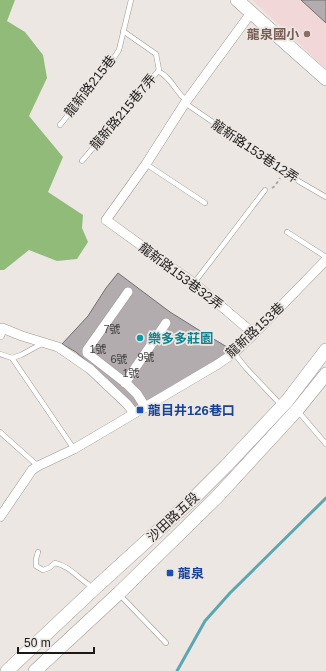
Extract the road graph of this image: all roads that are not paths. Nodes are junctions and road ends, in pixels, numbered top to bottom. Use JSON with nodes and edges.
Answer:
{"nodes":[{"id":1,"x":131,"y":0,"type":"edge"},
{"id":2,"x":236,"y":0,"type":"edge"},
{"id":3,"x":251,"y":13,"type":"junction"},
{"id":4,"x":123,"y":31,"type":"junction"},
{"id":5,"x":158,"y":71,"type":"junction"},
{"id":6,"x":326,"y":79,"type":"edge"},
{"id":7,"x":186,"y":102,"type":"junction"},
{"id":8,"x":60,"y":125,"type":"dead end"},
{"id":9,"x":82,"y":161,"type":"dead end"},
{"id":10,"x":146,"y":164,"type":"junction"},
{"id":11,"x":265,"y":190,"type":"road end"},
{"id":12,"x":326,"y":197,"type":"edge"},
{"id":13,"x":206,"y":203,"type":"dead end"},
{"id":14,"x":287,"y":232,"type":"dead end"},
{"id":15,"x":326,"y":257,"type":"edge"},
{"id":16,"x":326,"y":260,"type":"edge"},
{"id":17,"x":194,"y":283,"type":"junction"},
{"id":18,"x":128,"y":292,"type":"dead end"},
{"id":19,"x":166,"y":323,"type":"dead end"},
{"id":20,"x":254,"y":334,"type":"junction"},
{"id":21,"x":0,"y":335,"type":"edge"},
{"id":22,"x":44,"y":343,"type":"junction"},
{"id":23,"x":326,"y":350,"type":"edge"},
{"id":24,"x":234,"y":353,"type":"junction"},
{"id":25,"x":0,"y":354,"type":"edge"},
{"id":26,"x":12,"y":358,"type":"junction"},
{"id":27,"x":326,"y":374,"type":"edge"},
{"id":28,"x":125,"y":383,"type":"junction"},
{"id":29,"x":146,"y":408,"type":"junction"},
{"id":30,"x":290,"y":410,"type":"junction"},
{"id":31,"x":134,"y":413,"type":"junction"},
{"id":32,"x":0,"y":432,"type":"edge"},
{"id":33,"x":326,"y":444,"type":"edge"},
{"id":34,"x":74,"y":450,"type":"junction"},
{"id":35,"x":38,"y":466,"type":"junction"},
{"id":36,"x":0,"y":516,"type":"edge"},
{"id":37,"x":38,"y":552,"type":"dead end"},
{"id":38,"x":94,"y":584,"type":"junction"},
{"id":39,"x":116,"y":596,"type":"junction"},
{"id":40,"x":166,"y":644,"type":"dead end"},
{"id":41,"x":7,"y":671,"type":"edge"},
{"id":42,"x":35,"y":671,"type":"edge"}],
"edges":[{"from":1,"to":4,"type":"lane","name":"龍新路215巷"},
{"from":2,"to":3,"type":"street"},
{"from":3,"to":6,"type":"street"},
{"from":3,"to":7,"type":"street"},
{"from":4,"to":5,"type":"lane","name":"龍新路215巷7弄"},
{"from":4,"to":8,"type":"lane","name":"龍新路215巷"},
{"from":5,"to":7,"type":"lane","name":"龍新路153巷12弄"},
{"from":5,"to":9,"type":"lane","name":"龍新路215巷7弄"},
{"from":7,"to":10,"type":"street"},
{"from":7,"to":12,"type":"lane","name":"龍新路153巷12弄"},
{"from":10,"to":13,"type":"lane"},
{"from":10,"to":17,"type":"street","name":"龍新路153巷32弄"},
{"from":11,"to":17,"type":"lane"},
{"from":14,"to":15,"type":"lane"},
{"from":16,"to":20,"type":"street","name":"龍新路153巷"},
{"from":17,"to":20,"type":"street","name":"龍新路153巷32弄"},
{"from":18,"to":28,"type":"street"},
{"from":19,"to":28,"type":"street"},
{"from":20,"to":24,"type":"street","name":"龍新路153巷"},
{"from":21,"to":22,"type":"street"},
{"from":22,"to":26,"type":"lane"},
{"from":22,"to":31,"type":"street"},
{"from":23,"to":30,"type":"street","name":"沙田路五段"},
{"from":24,"to":29,"type":"street","name":"龍新路153巷"},
{"from":24,"to":30,"type":"lane"},
{"from":25,"to":26,"type":"lane"},
{"from":26,"to":34,"type":"lane"},
{"from":27,"to":30,"type":"street","name":"沙田路五段"},
{"from":28,"to":29,"type":"street"},
{"from":29,"to":31,"type":"street","name":"龍新路153巷"},
{"from":30,"to":33,"type":"lane"},
{"from":30,"to":38,"type":"street","name":"沙田路五段"},
{"from":30,"to":39,"type":"street","name":"沙田路五段"},
{"from":31,"to":34,"type":"street","name":"龍新路153巷"},
{"from":32,"to":35,"type":"lane"},
{"from":34,"to":35,"type":"street","name":"龍新路153巷"},
{"from":35,"to":36,"type":"street"},
{"from":37,"to":38,"type":"lane"},
{"from":38,"to":39,"type":"street"},
{"from":38,"to":41,"type":"street","name":"沙田路五段"},
{"from":39,"to":40,"type":"lane"},
{"from":39,"to":42,"type":"street","name":"沙田路五段"}]}
